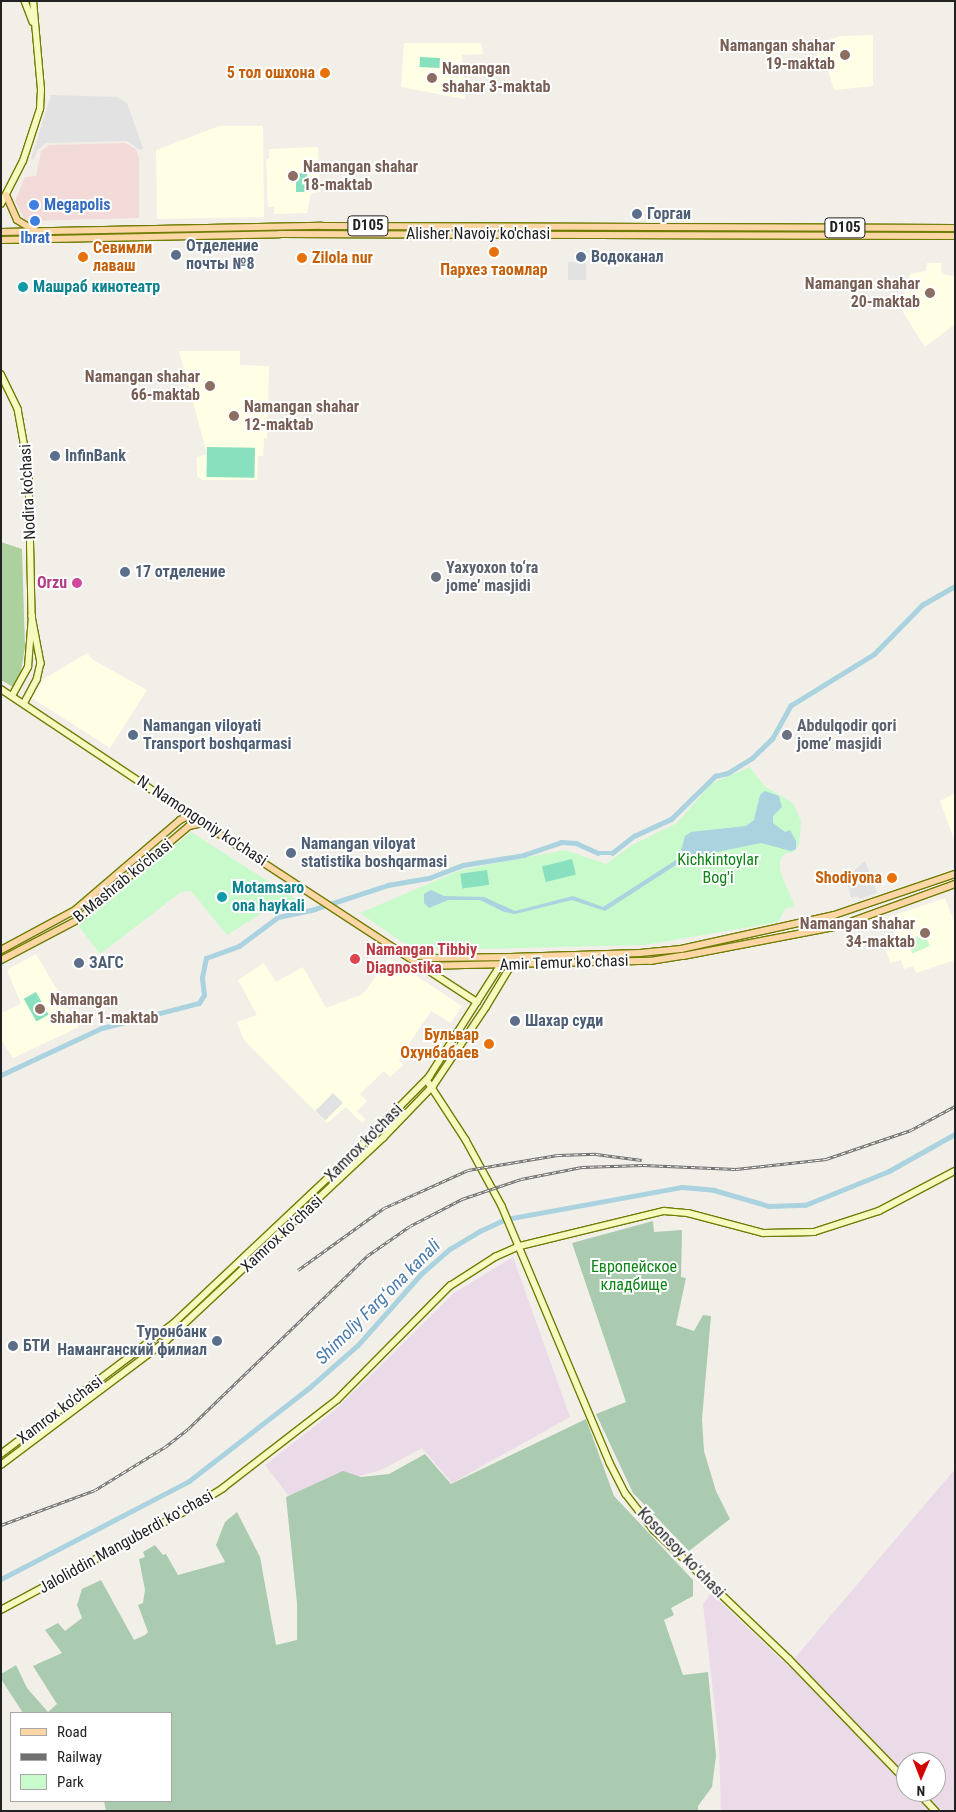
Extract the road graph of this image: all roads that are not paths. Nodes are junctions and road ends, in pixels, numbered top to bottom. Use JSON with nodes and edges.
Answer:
{"nodes":[{"id":1,"x":25,"y":1,"type":"edge"},
{"id":2,"x":33,"y":1,"type":"edge"},
{"id":3,"x":33,"y":22,"type":"junction"},
{"id":4,"x":6,"y":195,"type":"junction"},
{"id":5,"x":1,"y":204,"type":"edge"},
{"id":6,"x":955,"y":228,"type":"edge"},
{"id":7,"x":1,"y":232,"type":"edge"},
{"id":8,"x":36,"y":232,"type":"junction"},
{"id":9,"x":955,"y":236,"type":"edge"},
{"id":10,"x":1,"y":240,"type":"edge"},
{"id":11,"x":1,"y":374,"type":"edge"},
{"id":12,"x":32,"y":616,"type":"junction"},
{"id":13,"x":1,"y":689,"type":"edge"},
{"id":14,"x":12,"y":696,"type":"junction"},
{"id":15,"x":24,"y":704,"type":"junction"},
{"id":16,"x":190,"y":815,"type":"junction"},
{"id":17,"x":204,"y":823,"type":"junction"},
{"id":18,"x":189,"y":826,"type":"junction"},
{"id":19,"x":955,"y":874,"type":"edge"},
{"id":20,"x":943,"y":878,"type":"junction"},
{"id":21,"x":955,"y":884,"type":"edge"},
{"id":22,"x":946,"y":887,"type":"junction"},
{"id":23,"x":681,"y":949,"type":"junction"},
{"id":24,"x":1,"y":950,"type":"edge"},
{"id":25,"x":401,"y":954,"type":"junction"},
{"id":26,"x":683,"y":956,"type":"junction"},
{"id":27,"x":510,"y":957,"type":"junction"},
{"id":28,"x":1,"y":960,"type":"edge"},
{"id":29,"x":498,"y":965,"type":"junction"},
{"id":30,"x":510,"y":965,"type":"junction"},
{"id":31,"x":422,"y":966,"type":"junction"},
{"id":32,"x":477,"y":1002,"type":"junction"},
{"id":33,"x":427,"y":1080,"type":"junction"},
{"id":34,"x":433,"y":1086,"type":"junction"},
{"id":35,"x":955,"y":1171,"type":"edge"},
{"id":36,"x":520,"y":1246,"type":"junction"},
{"id":37,"x":1,"y":1454,"type":"edge"},
{"id":38,"x":1,"y":1465,"type":"edge"},
{"id":39,"x":1,"y":1610,"type":"edge"},
{"id":40,"x":896,"y":1770,"type":"edge"}],
"edges":[{"from":1,"to":3,"type":"main road"},
{"from":2,"to":3,"type":"main road"},
{"from":3,"to":4,"type":"main road"},
{"from":4,"to":5,"type":"main road"},
{"from":4,"to":8,"type":"main road"},
{"from":6,"to":8,"type":"main road","name":"Alisher Navoiy ko'chasi","number":"D105"},
{"from":7,"to":8,"type":"main road","name":"Alisher Navoiy ko'chasi","number":"D105"},
{"from":9,"to":10,"type":"main road","name":"Alisher Navoiy ko'chasi","number":"D105"},
{"from":11,"to":12,"type":"main road","name":"Nodira ko'chasi"},
{"from":12,"to":14,"type":"main road","name":"Nodira ko'chasi"},
{"from":12,"to":15,"type":"main road","name":"Nodira ko'chasi"},
{"from":13,"to":14,"type":"main road","name":"N. Namongoniy ko'chasi"},
{"from":14,"to":15,"type":"main road","name":"N. Namongoniy ko'chasi"},
{"from":15,"to":16,"type":"main road","name":"N. Namongoniy ko'chasi"},
{"from":16,"to":17,"type":"main road","name":"N. Namongoniy ko'chasi"},
{"from":16,"to":18,"type":"main road"},
{"from":16,"to":24,"type":"main road","name":"B.Mashrab ko'chasi"},
{"from":17,"to":18,"type":"main road"},
{"from":17,"to":25,"type":"main road","name":"N. Namongoniy ko'chasi"},
{"from":18,"to":28,"type":"main road","name":"B.Mashrab ko'chasi"},
{"from":19,"to":20,"type":"main road","name":"Amir Temur koʻchasi"},
{"from":20,"to":22,"type":"main road"},
{"from":20,"to":23,"type":"main road","name":"Amir Temur koʻchasi"},
{"from":21,"to":22,"type":"main road","name":"Amir Temur koʻchasi"},
{"from":22,"to":26,"type":"main road","name":"Amir Temur koʻchasi"},
{"from":23,"to":26,"type":"main road"},
{"from":23,"to":27,"type":"main road","name":"Amir Temur koʻchasi"},
{"from":25,"to":27,"type":"main road","name":"Amir Temur koʻchasi"},
{"from":25,"to":31,"type":"main road"},
{"from":26,"to":30,"type":"main road","name":"Amir Temur koʻchasi"},
{"from":27,"to":29,"type":"main road","name":"Xamrox ko'chasi"},
{"from":27,"to":30,"type":"main road"},
{"from":29,"to":30,"type":"main road","name":"Amir Temur koʻchasi"},
{"from":29,"to":31,"type":"main road","name":"Amir Temur koʻchasi"},
{"from":29,"to":32,"type":"main road","name":"Xamrox ko'chasi"},
{"from":30,"to":34,"type":"main road","name":"Xamrox koʻchasi"},
{"from":31,"to":32,"type":"main road"},
{"from":32,"to":33,"type":"main road","name":"Xamrox ko'chasi"},
{"from":33,"to":34,"type":"main road","name":"Kosonsoy koʻchasi"},
{"from":33,"to":37,"type":"main road","name":"Xamrox ko'chasi"},
{"from":34,"to":36,"type":"main road","name":"Kosonsoy koʻchasi"},
{"from":34,"to":38,"type":"main road","name":"Xamrox koʻchasi"},
{"from":35,"to":36,"type":"main road","name":"Jaloliddin Manguberdi koʻchasi"},
{"from":36,"to":39,"type":"main road","name":"Jaloliddin Manguberdi koʻchasi"},
{"from":36,"to":40,"type":"main road","name":"Kosonsoy koʻchasi"}]}
